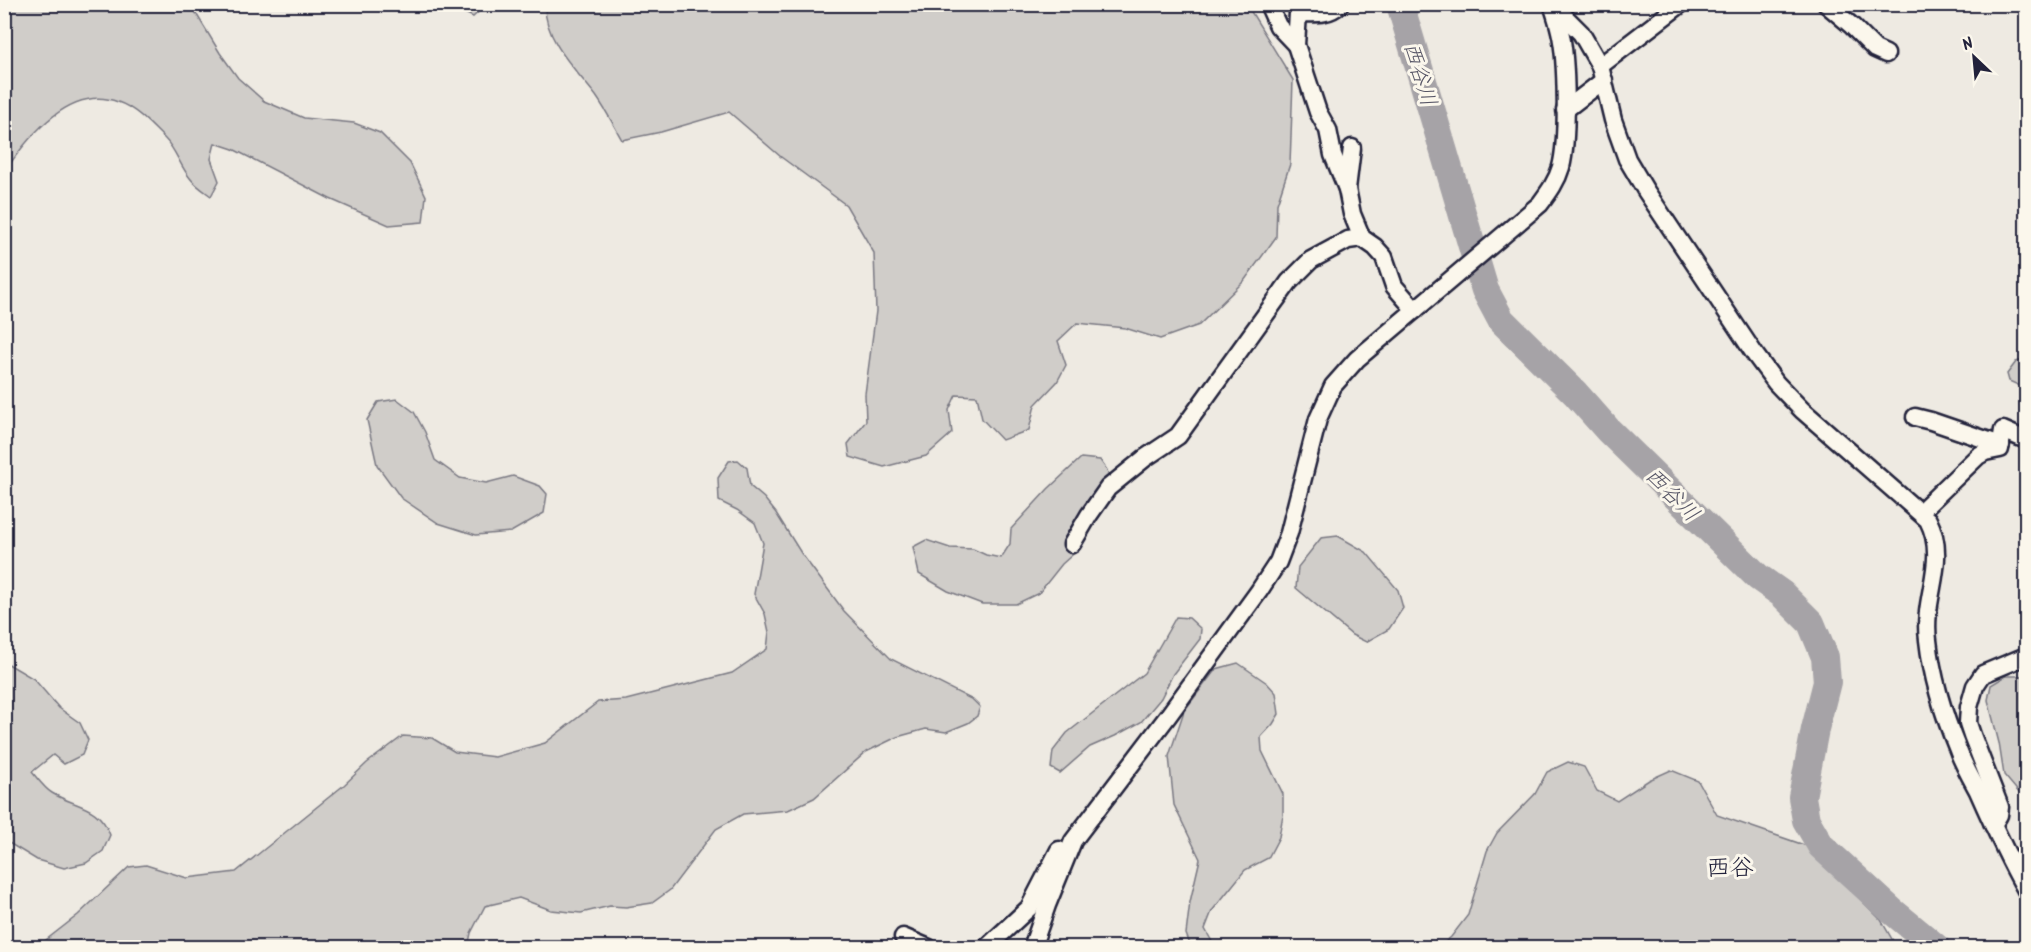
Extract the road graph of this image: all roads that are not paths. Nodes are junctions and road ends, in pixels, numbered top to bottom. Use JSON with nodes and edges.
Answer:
{"nodes":[{"id":1,"x":1340,"y":4,"type":"edge"},
{"id":2,"x":1552,"y":4,"type":"edge"},
{"id":3,"x":1681,"y":4,"type":"edge"},
{"id":4,"x":1826,"y":4,"type":"edge"},
{"id":5,"x":1269,"y":6,"type":"edge"},
{"id":6,"x":1296,"y":45,"type":"junction"},
{"id":7,"x":1886,"y":54,"type":"dead end"},
{"id":8,"x":1602,"y":73,"type":"junction"},
{"id":9,"x":1565,"y":110,"type":"junction"},
{"id":10,"x":1352,"y":148,"type":"dead end"},
{"id":11,"x":1347,"y":189,"type":"junction"},
{"id":12,"x":1362,"y":238,"type":"junction"},
{"id":13,"x":1415,"y":310,"type":"junction"},
{"id":14,"x":1915,"y":417,"type":"dead end"},
{"id":15,"x":2026,"y":440,"type":"edge"},
{"id":16,"x":2001,"y":445,"type":"junction"},
{"id":17,"x":1920,"y":512,"type":"junction"},
{"id":18,"x":1072,"y":544,"type":"dead end"},
{"id":19,"x":2026,"y":656,"type":"edge"},
{"id":20,"x":1993,"y":825,"type":"junction"},
{"id":21,"x":1073,"y":841,"type":"junction"},
{"id":22,"x":2026,"y":890,"type":"edge"},
{"id":23,"x":903,"y":937,"type":"dead end"},
{"id":24,"x":929,"y":948,"type":"edge"},
{"id":25,"x":986,"y":948,"type":"edge"},
{"id":26,"x":1032,"y":948,"type":"edge"}],
"edges":[{"from":1,"to":6,"type":"street"},
{"from":2,"to":8,"type":"street"},
{"from":2,"to":9,"type":"street"},
{"from":3,"to":8,"type":"street"},
{"from":4,"to":7,"type":"street"},
{"from":5,"to":6,"type":"street"},
{"from":6,"to":11,"type":"street"},
{"from":8,"to":9,"type":"street"},
{"from":8,"to":17,"type":"street"},
{"from":9,"to":13,"type":"street"},
{"from":10,"to":11,"type":"street"},
{"from":11,"to":12,"type":"street"},
{"from":12,"to":13,"type":"street"},
{"from":12,"to":18,"type":"street"},
{"from":13,"to":21,"type":"street"},
{"from":14,"to":16,"type":"street"},
{"from":15,"to":16,"type":"street"},
{"from":16,"to":17,"type":"street"},
{"from":17,"to":20,"type":"street"},
{"from":19,"to":20,"type":"street"},
{"from":20,"to":22,"type":"street"},
{"from":21,"to":25,"type":"street"},
{"from":21,"to":26,"type":"street"},
{"from":23,"to":24,"type":"street"}]}
